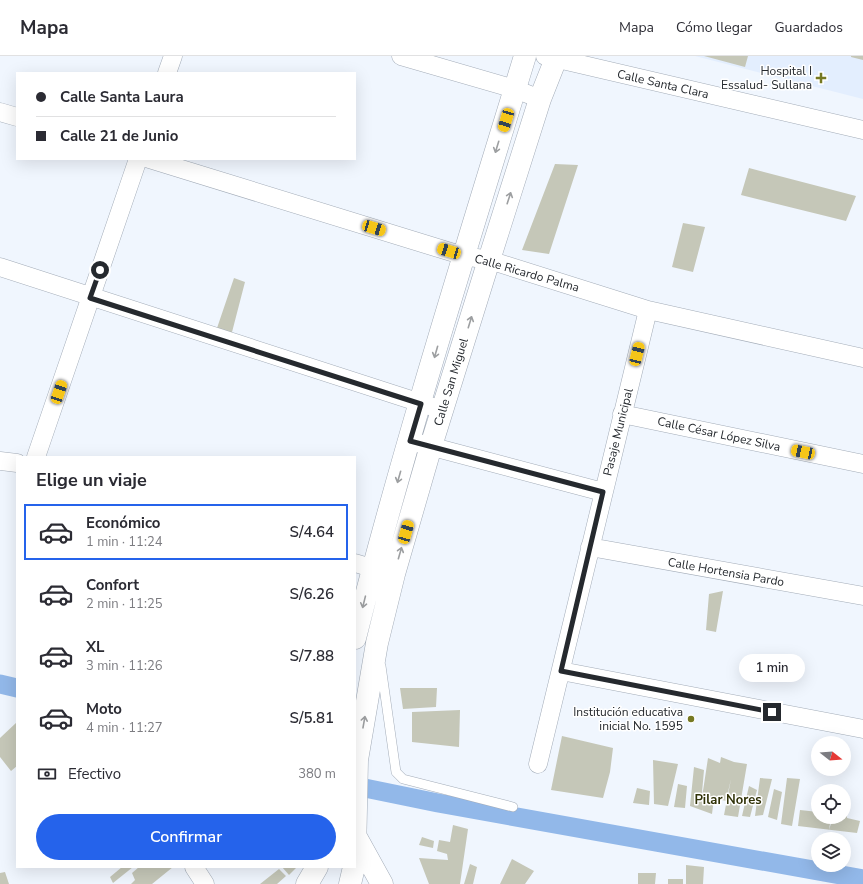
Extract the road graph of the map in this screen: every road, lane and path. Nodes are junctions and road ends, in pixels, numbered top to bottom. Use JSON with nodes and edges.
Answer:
{"nodes":[{"id":1,"x":173,"y":56,"type":"edge"},
{"id":2,"x":401,"y":56,"type":"edge"},
{"id":3,"x":525,"y":56,"type":"edge"},
{"id":4,"x":552,"y":57,"type":"edge"},
{"id":5,"x":167,"y":72,"type":"edge"},
{"id":6,"x":515,"y":89,"type":"junction"},
{"id":7,"x":540,"y":99,"type":"junction"},
{"id":8,"x":0,"y":112,"type":"edge"},
{"id":9,"x":16,"y":117,"type":"edge"},
{"id":10,"x":863,"y":130,"type":"edge"},
{"id":11,"x":138,"y":160,"type":"edge"},
{"id":12,"x":152,"y":160,"type":"edge"},
{"id":13,"x":464,"y":256,"type":"junction"},
{"id":14,"x":489,"y":260,"type":"junction"},
{"id":15,"x":0,"y":267,"type":"edge"},
{"id":16,"x":90,"y":298,"type":"junction"},
{"id":17,"x":648,"y":310,"type":"junction"},
{"id":18,"x":863,"y":358,"type":"edge"},
{"id":19,"x":421,"y":404,"type":"junction"},
{"id":20,"x":442,"y":409,"type":"junction"},
{"id":21,"x":622,"y":414,"type":"junction"},
{"id":22,"x":410,"y":441,"type":"junction"},
{"id":23,"x":431,"y":446,"type":"junction"},
{"id":24,"x":36,"y":456,"type":"edge"},
{"id":25,"x":0,"y":461,"type":"edge"},
{"id":26,"x":16,"y":463,"type":"edge"},
{"id":27,"x":863,"y":464,"type":"edge"},
{"id":28,"x":603,"y":492,"type":"junction"},
{"id":29,"x":590,"y":547,"type":"junction"},
{"id":30,"x":364,"y":566,"type":"edge"},
{"id":31,"x":394,"y":574,"type":"junction"},
{"id":32,"x":863,"y":596,"type":"edge"},
{"id":33,"x":356,"y":630,"type":"edge"},
{"id":34,"x":377,"y":643,"type":"junction"},
{"id":35,"x":561,"y":671,"type":"junction"},
{"id":36,"x":863,"y":729,"type":"edge"},
{"id":37,"x":538,"y":764,"type":"dead end"},
{"id":38,"x":513,"y":807,"type":"dead end"},
{"id":39,"x":356,"y":846,"type":"edge"},
{"id":40,"x":195,"y":868,"type":"edge"},
{"id":41,"x":316,"y":868,"type":"edge"},
{"id":42,"x":354,"y":868,"type":"edge"},
{"id":43,"x":205,"y":884,"type":"edge"},
{"id":44,"x":307,"y":884,"type":"edge"},
{"id":45,"x":350,"y":884,"type":"edge"},
{"id":46,"x":382,"y":884,"type":"edge"}],
"edges":[{"from":1,"to":5,"type":"street"},
{"from":2,"to":6,"type":"street"},
{"from":3,"to":6,"type":"street","name":"Calle San Miguel"},
{"from":4,"to":7,"type":"street","name":"Calle San Miguel"},
{"from":4,"to":10,"type":"street","name":"Calle Santa Clara"},
{"from":6,"to":7,"type":"street"},
{"from":6,"to":13,"type":"street","name":"Calle San Miguel","one_way":true},
{"from":14,"to":7,"type":"street","name":"Calle San Miguel","one_way":true},
{"from":8,"to":9,"type":"street"},
{"from":11,"to":16,"type":"street"},
{"from":12,"to":13,"type":"street","name":"Calle Ricardo Palma"},
{"from":13,"to":14,"type":"street","name":"Calle Ricardo Palma"},
{"from":13,"to":19,"type":"street","name":"Calle San Miguel","one_way":true},
{"from":14,"to":17,"type":"street","name":"Calle Ricardo Palma"},
{"from":20,"to":14,"type":"street","name":"Calle San Miguel","one_way":true},
{"from":15,"to":16,"type":"street"},
{"from":16,"to":19,"type":"street"},
{"from":16,"to":24,"type":"street"},
{"from":17,"to":18,"type":"street","name":"Calle Ricardo Palma"},
{"from":17,"to":21,"type":"street","name":"Pasaje Municipal"},
{"from":19,"to":20,"type":"street"},
{"from":19,"to":22,"type":"street","name":"Calle San Miguel"},
{"from":20,"to":23,"type":"street","name":"Calle San Miguel"},
{"from":21,"to":27,"type":"street","name":"Calle César López Silva"},
{"from":21,"to":28,"type":"street","name":"Pasaje Municipal"},
{"from":22,"to":23,"type":"street"},
{"from":22,"to":30,"type":"street","name":"Calle San Miguel","one_way":true},
{"from":23,"to":28,"type":"street"},
{"from":31,"to":23,"type":"street","name":"Calle San Miguel","one_way":true},
{"from":25,"to":26,"type":"street"},
{"from":28,"to":29,"type":"street","name":"Pasaje Municipal"},
{"from":29,"to":32,"type":"street","name":"Calle Hortensia Pardo"},
{"from":29,"to":35,"type":"street","name":"Pasaje Municipal"},
{"from":30,"to":31,"type":"street"},
{"from":30,"to":33,"type":"street","name":"Calle San Miguel","one_way":true},
{"from":31,"to":34,"type":"street","name":"Calle San Miguel"},
{"from":34,"to":38,"type":"lane"},
{"from":39,"to":34,"type":"street","name":"Calle San Miguel","one_way":true},
{"from":35,"to":36,"type":"street"},
{"from":35,"to":37,"type":"street","name":"Pasaje Municipal"},
{"from":39,"to":46,"type":"street"},
{"from":40,"to":43,"type":"street"},
{"from":41,"to":44,"type":"street"},
{"from":42,"to":45,"type":"street"}]}
